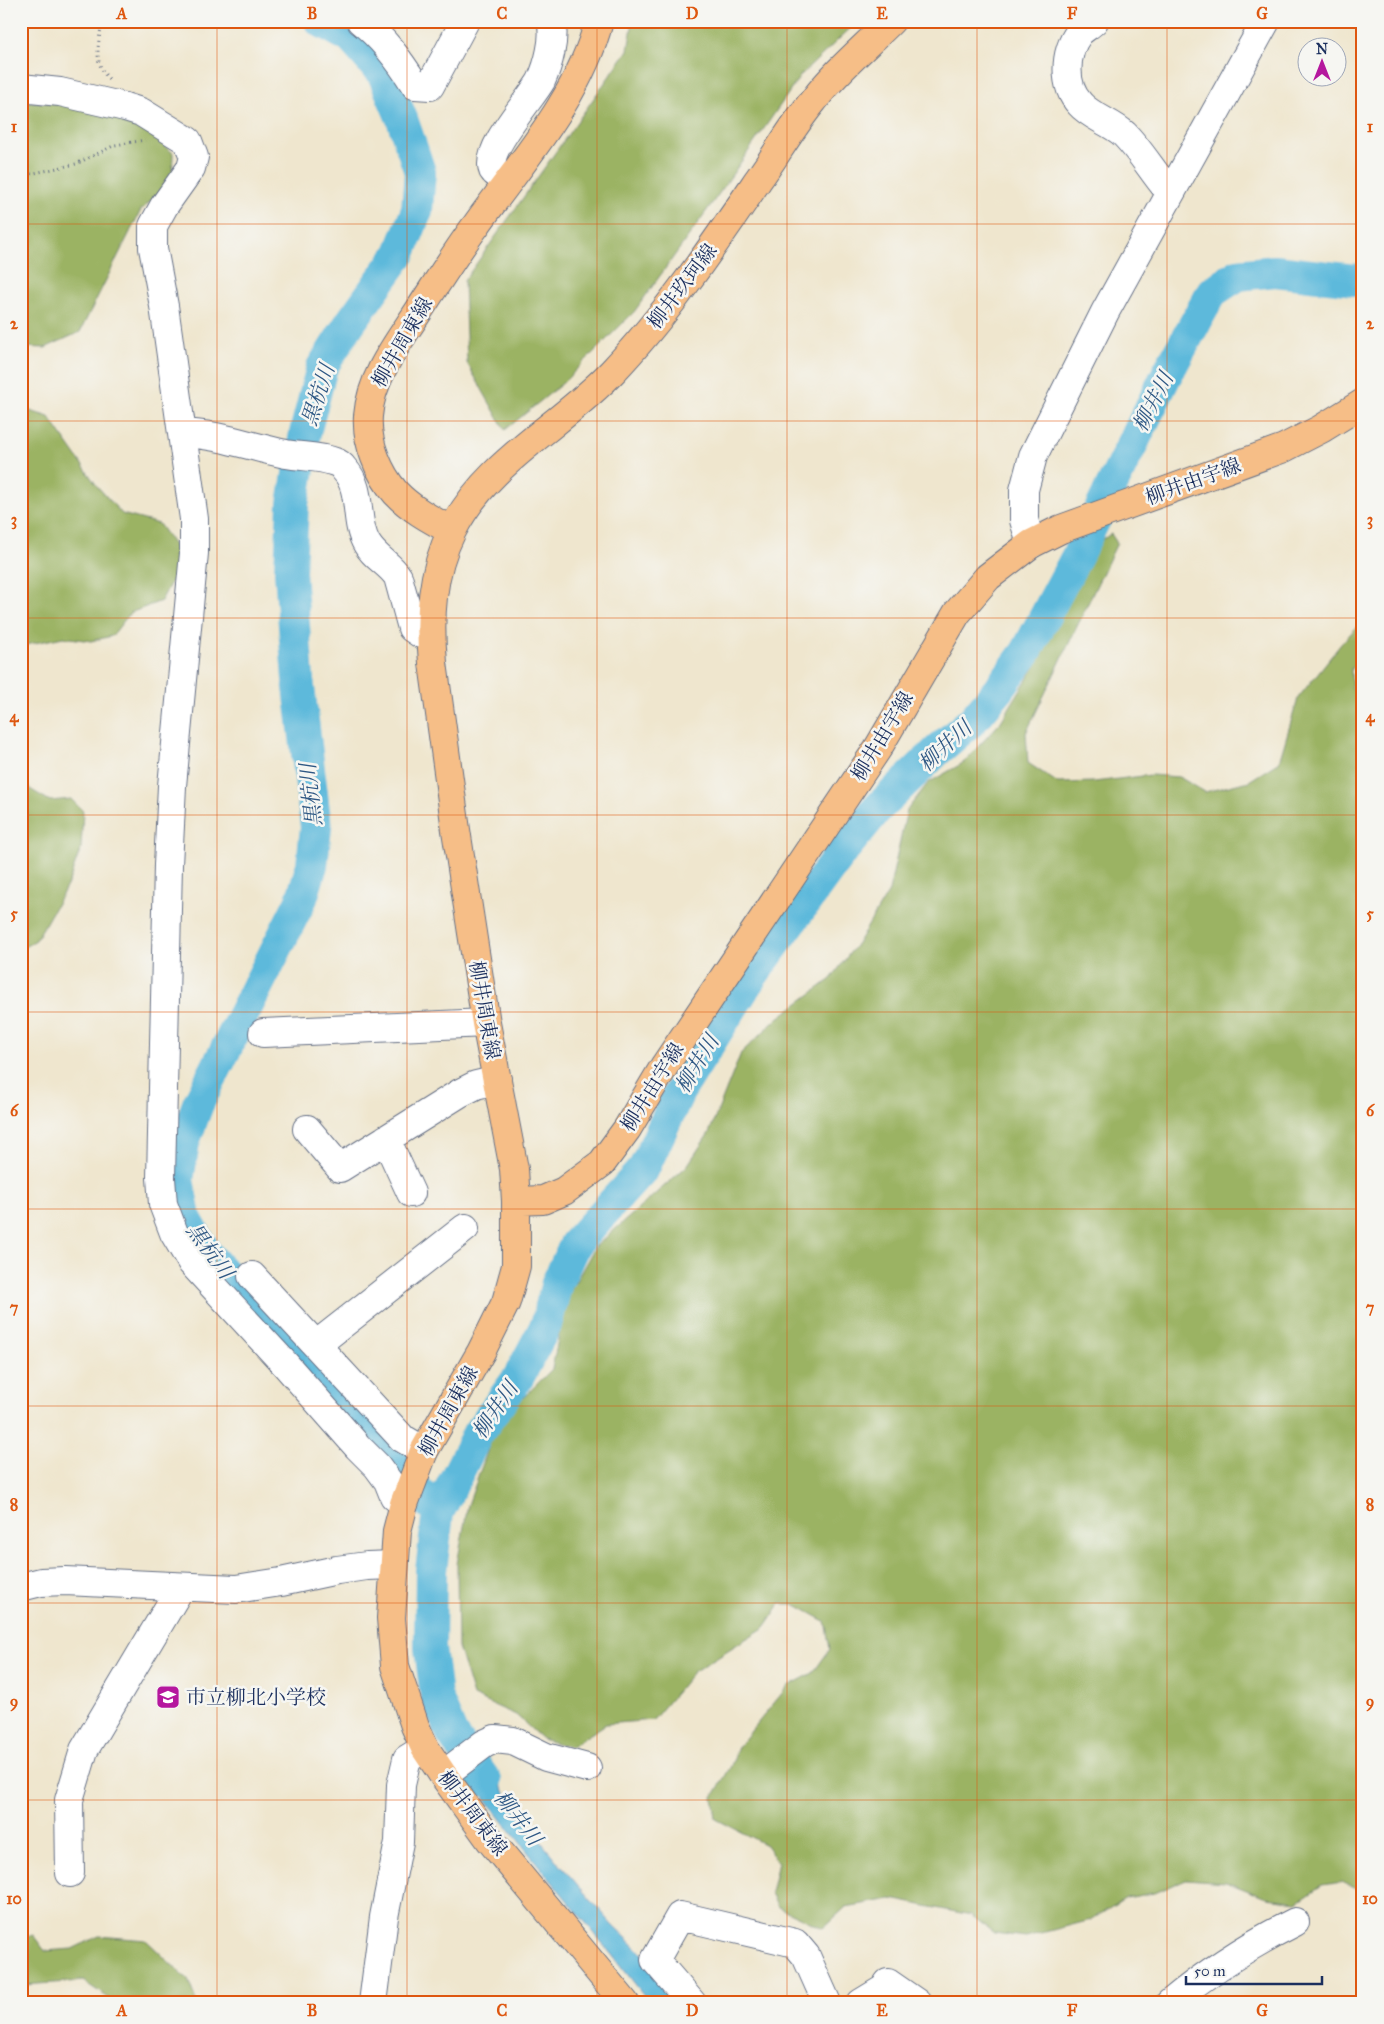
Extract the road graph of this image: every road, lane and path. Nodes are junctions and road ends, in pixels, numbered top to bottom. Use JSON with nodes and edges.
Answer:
{"nodes":[{"id":1,"x":102,"y":21,"type":"edge"},
{"id":2,"x":361,"y":21,"type":"edge"},
{"id":3,"x":465,"y":21,"type":"edge"},
{"id":4,"x":551,"y":21,"type":"edge"},
{"id":5,"x":599,"y":21,"type":"edge"},
{"id":6,"x":891,"y":21,"type":"edge"},
{"id":7,"x":1094,"y":21,"type":"edge"},
{"id":8,"x":1266,"y":21,"type":"edge"},
{"id":9,"x":113,"y":83,"type":"dead end"},
{"id":10,"x":21,"y":88,"type":"edge"},
{"id":11,"x":115,"y":145,"type":"dead end"},
{"id":12,"x":21,"y":176,"type":"edge"},
{"id":13,"x":509,"y":180,"type":"junction"},
{"id":14,"x":1172,"y":190,"type":"junction"},
{"id":15,"x":1363,"y":403,"type":"edge"},
{"id":16,"x":182,"y":433,"type":"junction"},
{"id":17,"x":452,"y":531,"type":"junction"},
{"id":18,"x":1031,"y":544,"type":"junction"},
{"id":19,"x":431,"y":636,"type":"junction"},
{"id":20,"x":486,"y":1023,"type":"junction"},
{"id":21,"x":263,"y":1033,"type":"dead end"},
{"id":22,"x":498,"y":1080,"type":"junction"},
{"id":23,"x":307,"y":1129,"type":"dead end"},
{"id":24,"x":386,"y":1139,"type":"junction"},
{"id":25,"x":411,"y":1193,"type":"dead end"},
{"id":26,"x":516,"y":1201,"type":"junction"},
{"id":27,"x":465,"y":1228,"type":"dead end"},
{"id":28,"x":252,"y":1276,"type":"dead end"},
{"id":29,"x":316,"y":1345,"type":"junction"},
{"id":30,"x":421,"y":1459,"type":"junction"},
{"id":31,"x":404,"y":1502,"type":"junction"},
{"id":32,"x":394,"y":1565,"type":"junction"},
{"id":33,"x":21,"y":1587,"type":"edge"},
{"id":34,"x":181,"y":1587,"type":"junction"},
{"id":35,"x":425,"y":1748,"type":"junction"},
{"id":36,"x":587,"y":1768,"type":"dead end"},
{"id":37,"x":447,"y":1772,"type":"junction"},
{"id":38,"x":70,"y":1873,"type":"dead end"},
{"id":39,"x":1295,"y":1922,"type":"dead end"},
{"id":40,"x":373,"y":2003,"type":"edge"},
{"id":41,"x":625,"y":2003,"type":"edge"},
{"id":42,"x":692,"y":2003,"type":"edge"},
{"id":43,"x":827,"y":2003,"type":"edge"},
{"id":44,"x":861,"y":2003,"type":"edge"},
{"id":45,"x":917,"y":2003,"type":"edge"},
{"id":46,"x":1170,"y":2003,"type":"edge"}],
"edges":[{"from":1,"to":9,"type":"path"},
{"from":2,"to":3,"type":"street"},
{"from":4,"to":13,"type":"street"},
{"from":5,"to":13,"type":"main road","name":"柳井周東線"},
{"from":6,"to":17,"type":"main road","name":"柳井玖珂線"},
{"from":7,"to":14,"type":"street"},
{"from":8,"to":14,"type":"street"},
{"from":10,"to":16,"type":"street"},
{"from":11,"to":12,"type":"path"},
{"from":13,"to":17,"type":"main road","name":"柳井周東線"},
{"from":14,"to":18,"type":"street"},
{"from":15,"to":18,"type":"main road","name":"柳井由宇線"},
{"from":16,"to":19,"type":"street"},
{"from":16,"to":31,"type":"street"},
{"from":17,"to":19,"type":"main road","name":"柳井周東線"},
{"from":18,"to":26,"type":"main road","name":"柳井由宇線"},
{"from":19,"to":20,"type":"main road","name":"柳井周東線"},
{"from":20,"to":21,"type":"street"},
{"from":20,"to":22,"type":"main road","name":"柳井周東線"},
{"from":22,"to":24,"type":"street"},
{"from":22,"to":26,"type":"main road","name":"柳井周東線"},
{"from":23,"to":24,"type":"street"},
{"from":24,"to":25,"type":"street"},
{"from":26,"to":30,"type":"main road","name":"柳井周東線"},
{"from":27,"to":29,"type":"street"},
{"from":28,"to":29,"type":"street"},
{"from":29,"to":30,"type":"street"},
{"from":30,"to":31,"type":"main road","name":"柳井周東線"},
{"from":31,"to":32,"type":"main road","name":"柳井周東線"},
{"from":32,"to":34,"type":"street"},
{"from":32,"to":35,"type":"main road","name":"柳井周東線"},
{"from":33,"to":34,"type":"street"},
{"from":34,"to":38,"type":"street"},
{"from":35,"to":37,"type":"main road","name":"柳井周東線"},
{"from":35,"to":40,"type":"street"},
{"from":36,"to":37,"type":"street"},
{"from":37,"to":41,"type":"main road","name":"柳井周東線"},
{"from":39,"to":46,"type":"street"},
{"from":42,"to":43,"type":"street"},
{"from":44,"to":45,"type":"street"}]}
